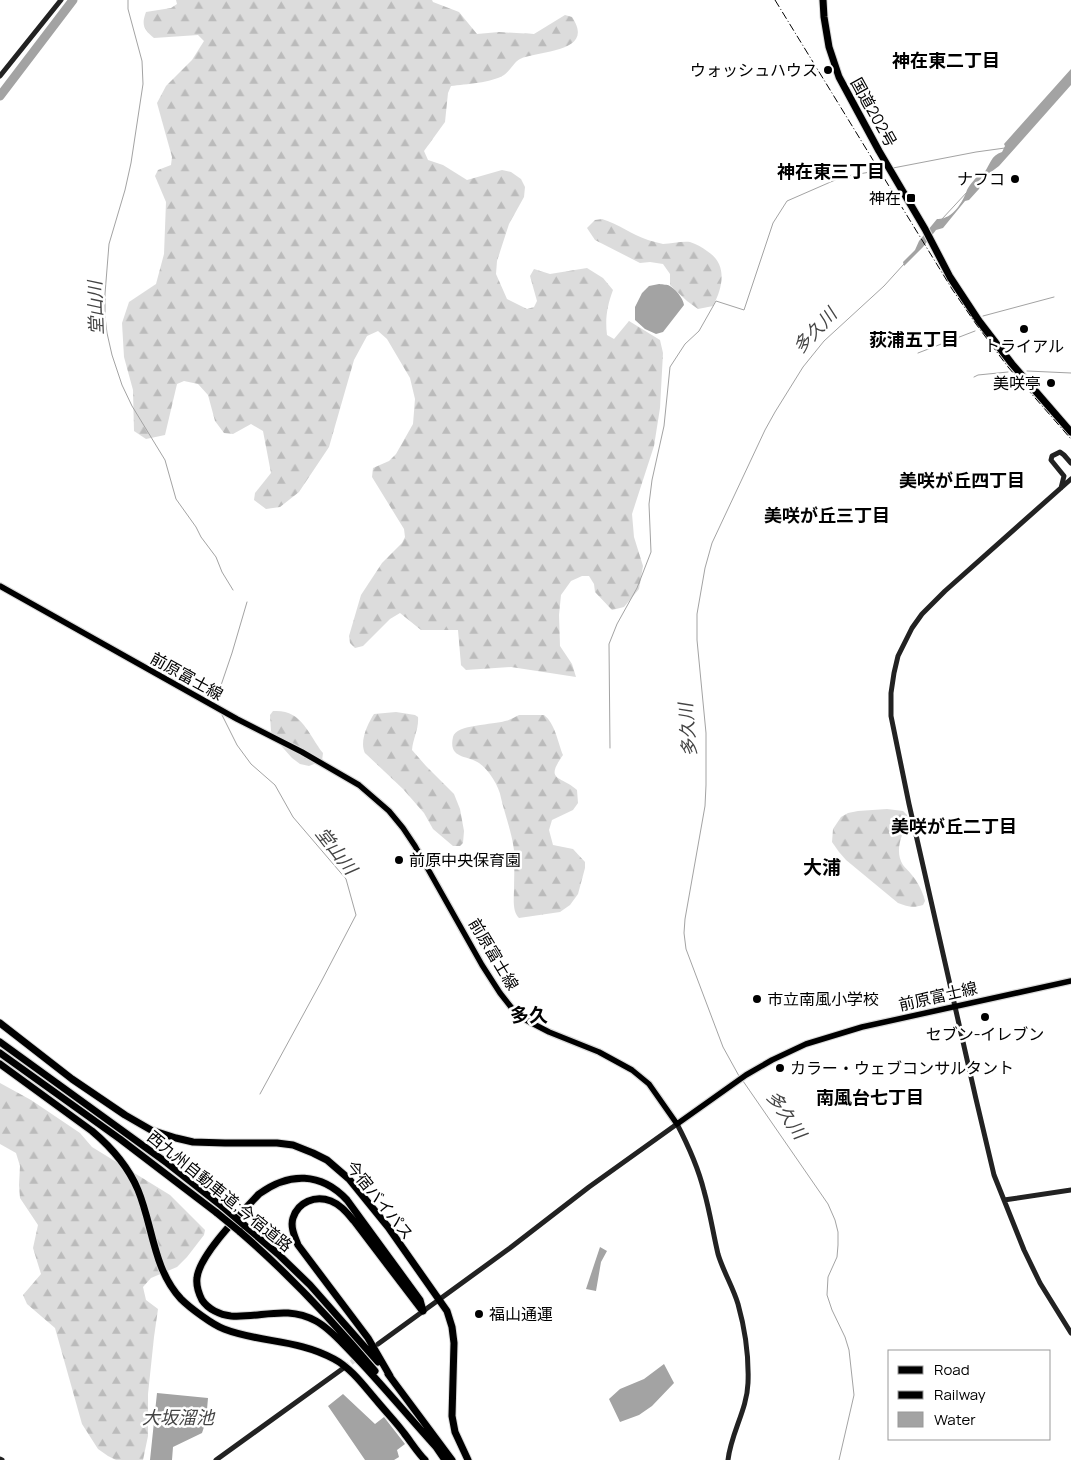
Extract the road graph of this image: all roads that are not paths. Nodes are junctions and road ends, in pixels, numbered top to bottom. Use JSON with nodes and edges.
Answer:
{"nodes":[{"id":1,"x":61,"y":0,"type":"edge"},
{"id":2,"x":823,"y":0,"type":"edge"},
{"id":3,"x":0,"y":76,"type":"edge"},
{"id":4,"x":1071,"y":432,"type":"edge"},
{"id":5,"x":1071,"y":463,"type":"edge"},
{"id":6,"x":1071,"y":479,"type":"edge"},
{"id":7,"x":1061,"y":488,"type":"junction"},
{"id":8,"x":0,"y":586,"type":"edge"},
{"id":9,"x":1071,"y":981,"type":"edge"},
{"id":10,"x":954,"y":1006,"type":"junction"},
{"id":11,"x":0,"y":1023,"type":"edge"},
{"id":12,"x":0,"y":1042,"type":"edge"},
{"id":13,"x":0,"y":1053,"type":"edge"},
{"id":14,"x":0,"y":1064,"type":"edge"},
{"id":15,"x":677,"y":1124,"type":"junction"},
{"id":16,"x":1071,"y":1190,"type":"edge"},
{"id":17,"x":1004,"y":1200,"type":"junction"},
{"id":18,"x":438,"y":1299,"type":"junction"},
{"id":19,"x":423,"y":1312,"type":"junction"},
{"id":20,"x":1071,"y":1333,"type":"edge"},
{"id":21,"x":378,"y":1344,"type":"dead end"},
{"id":22,"x":346,"y":1367,"type":"junction"},
{"id":23,"x":390,"y":1376,"type":"junction"},
{"id":24,"x":436,"y":1447,"type":"junction"},
{"id":25,"x":421,"y":1459,"type":"edge"},
{"id":26,"x":216,"y":1460,"type":"edge"},
{"id":27,"x":445,"y":1460,"type":"edge"},
{"id":28,"x":452,"y":1460,"type":"edge"},
{"id":29,"x":468,"y":1460,"type":"edge"},
{"id":30,"x":728,"y":1460,"type":"edge"}],
"edges":[{"from":1,"to":3,"type":"street"},
{"from":2,"to":4,"type":"highway","name":"国道202号"},
{"from":5,"to":7,"type":"street"},
{"from":6,"to":7,"type":"street"},
{"from":7,"to":10,"type":"street"},
{"from":8,"to":15,"type":"main road","name":"前原富士線"},
{"from":9,"to":10,"type":"main road","name":"前原富士線"},
{"from":10,"to":15,"type":"main road","name":"前原富士線"},
{"from":10,"to":17,"type":"street"},
{"from":11,"to":18,"type":"highway","name":"今宿バイパス"},
{"from":12,"to":23,"type":"highway","name":"西九州自動車道;今宿道路","bridge":true},
{"from":13,"to":24,"type":"highway","name":"西九州自動車道;今宿道路","bridge":true},
{"from":14,"to":22,"type":"highway"},
{"from":15,"to":18,"type":"street"},
{"from":15,"to":30,"type":"street"},
{"from":16,"to":17,"type":"street"},
{"from":17,"to":20,"type":"street"},
{"from":18,"to":19,"type":"street"},
{"from":18,"to":29,"type":"highway","name":"今宿バイパス"},
{"from":19,"to":21,"type":"street"},
{"from":19,"to":23,"type":"highway"},
{"from":19,"to":24,"type":"highway"},
{"from":22,"to":25,"type":"highway"},
{"from":22,"to":26,"type":"street"},
{"from":23,"to":28,"type":"highway","name":"西九州自動車道;今宿道路"},
{"from":24,"to":27,"type":"highway","name":"西九州自動車道;今宿道路"}]}
